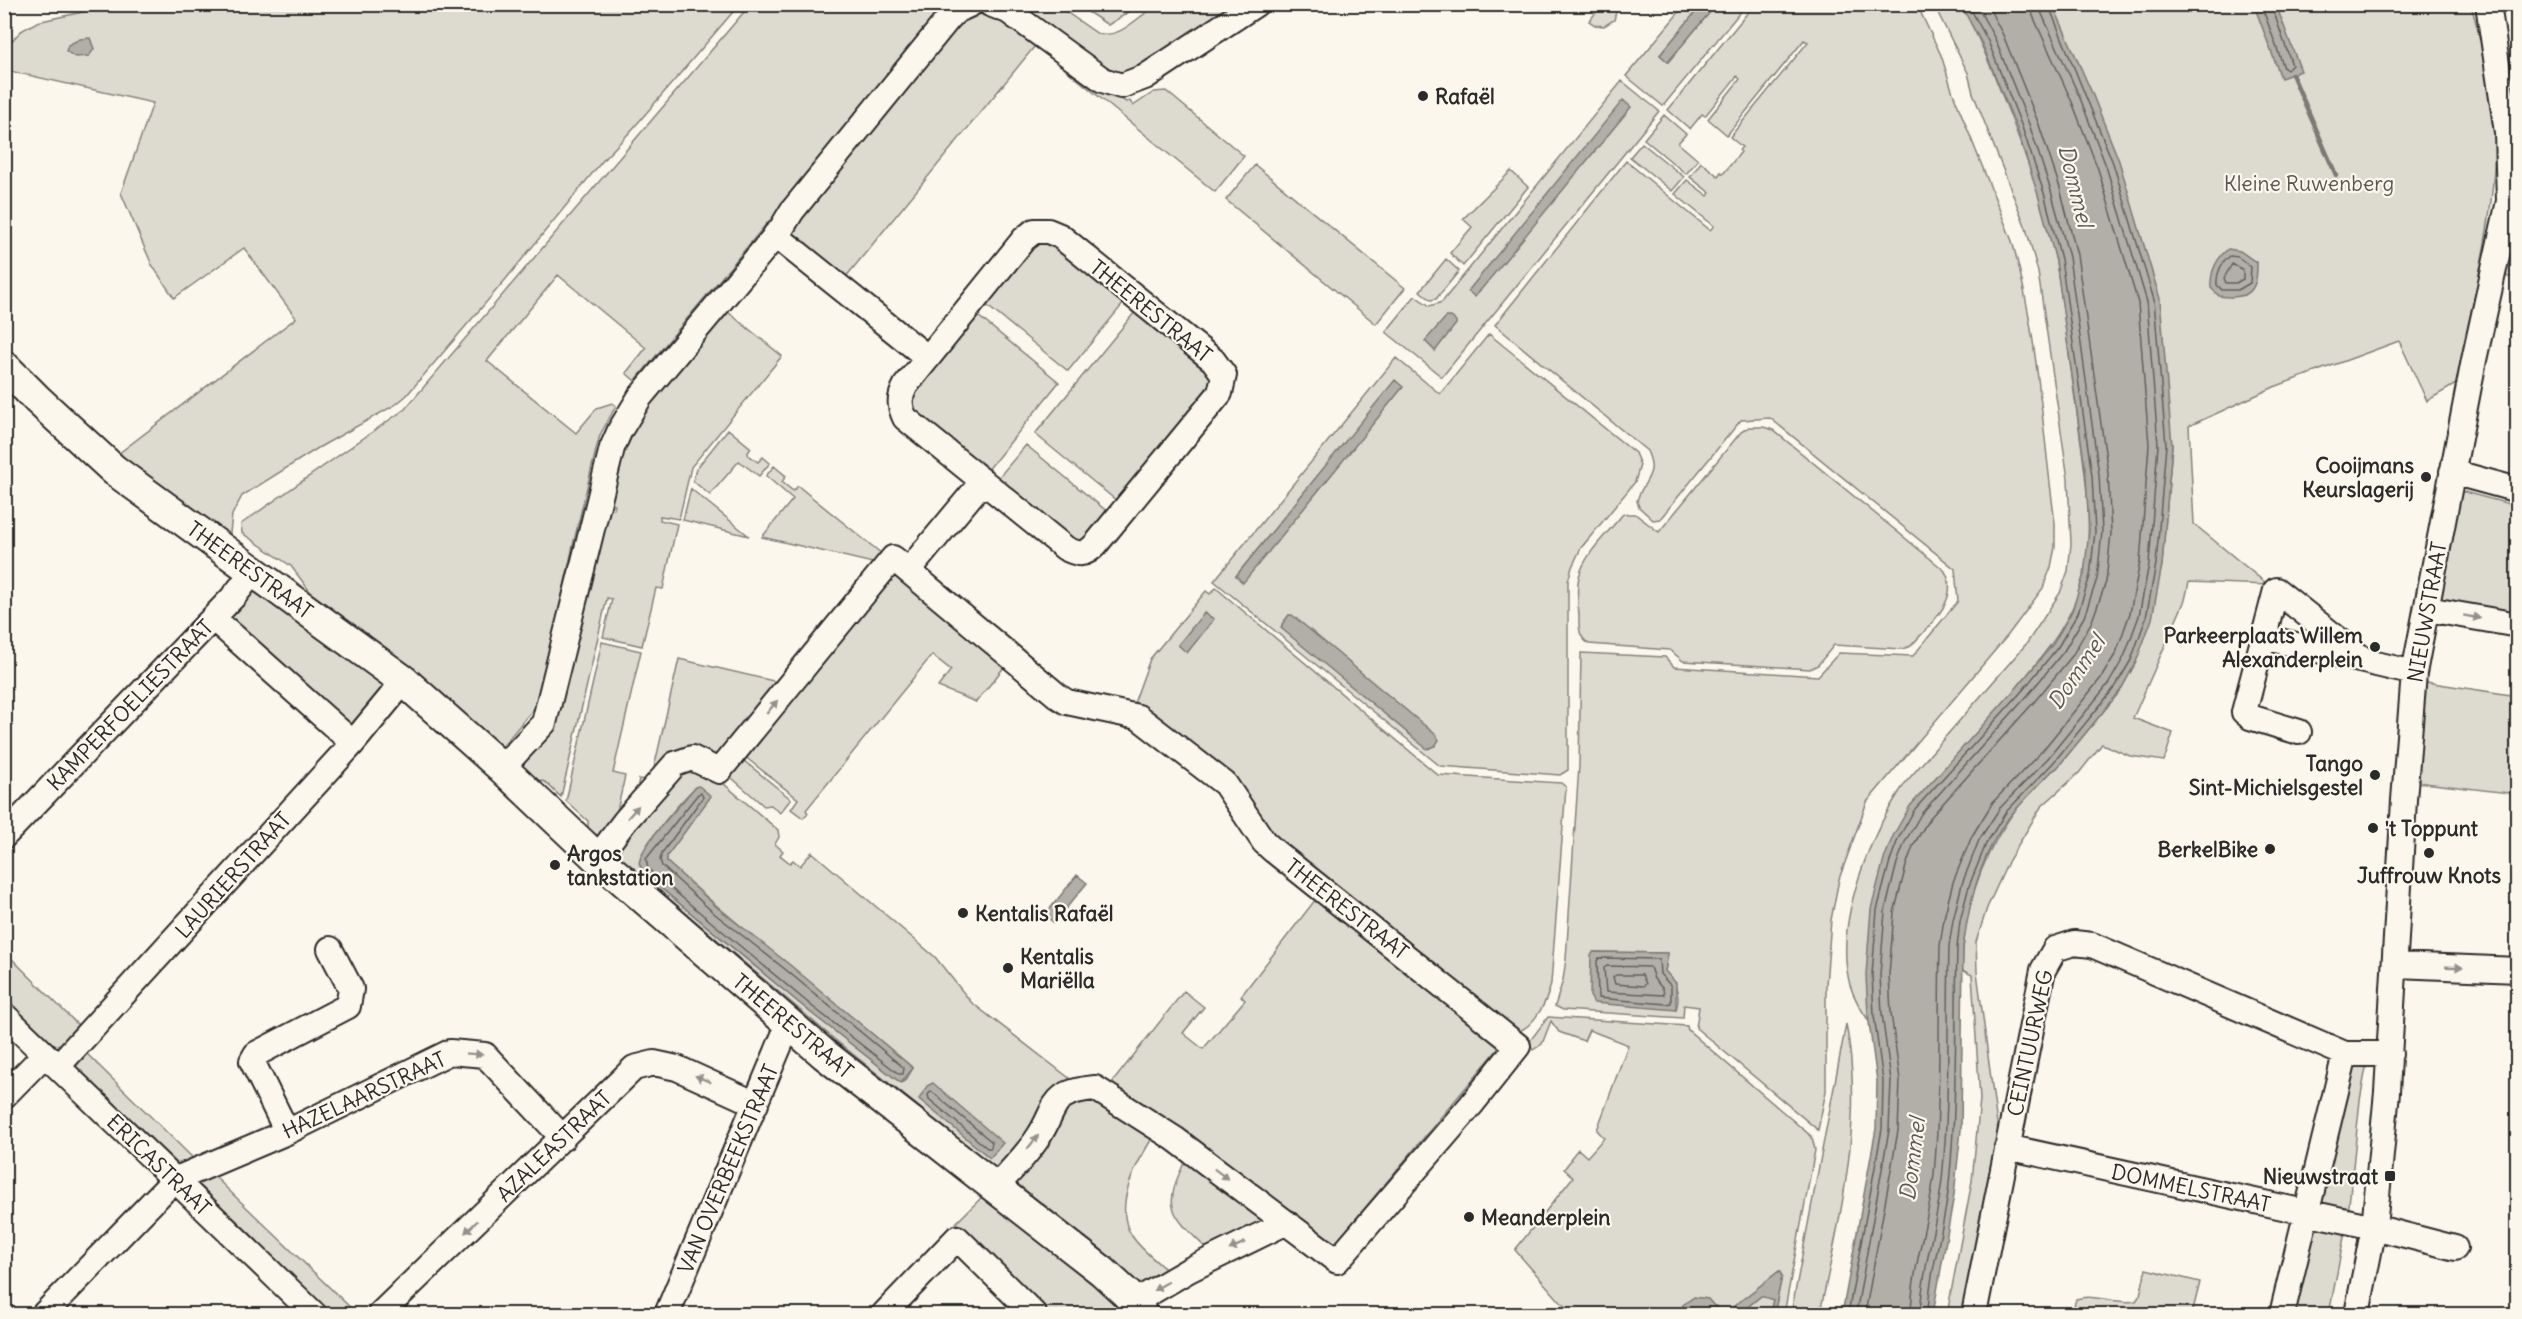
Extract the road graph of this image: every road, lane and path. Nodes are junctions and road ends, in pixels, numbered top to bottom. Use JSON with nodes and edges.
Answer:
{"nodes":[{"id":1,"x":971,"y":4,"type":"edge"},
{"id":2,"x":990,"y":4,"type":"edge"},
{"id":3,"x":1256,"y":4,"type":"edge"},
{"id":4,"x":2488,"y":4,"type":"edge"},
{"id":5,"x":775,"y":235,"type":"junction"},
{"id":6,"x":928,"y":358,"type":"junction"},
{"id":7,"x":4,"y":366,"type":"edge"},
{"id":8,"x":2452,"y":472,"type":"junction"},
{"id":9,"x":983,"y":481,"type":"junction"},
{"id":10,"x":2517,"y":490,"type":"edge"},
{"id":11,"x":901,"y":564,"type":"junction"},
{"id":12,"x":253,"y":572,"type":"junction"},
{"id":13,"x":2427,"y":609,"type":"junction"},
{"id":14,"x":213,"y":618,"type":"junction"},
{"id":15,"x":2517,"y":625,"type":"edge"},
{"id":16,"x":2263,"y":637,"type":"junction"},
{"id":17,"x":2364,"y":660,"type":"junction"},
{"id":18,"x":2414,"y":673,"type":"junction"},
{"id":19,"x":404,"y":681,"type":"junction"},
{"id":20,"x":2299,"y":732,"type":"dead end"},
{"id":21,"x":353,"y":743,"type":"junction"},
{"id":22,"x":502,"y":768,"type":"junction"},
{"id":23,"x":4,"y":836,"type":"edge"},
{"id":24,"x":597,"y":858,"type":"junction"},
{"id":25,"x":330,"y":949,"type":"dead end"},
{"id":26,"x":2396,"y":965,"type":"junction"},
{"id":27,"x":2517,"y":970,"type":"edge"},
{"id":28,"x":4,"y":1015,"type":"edge"},
{"id":29,"x":789,"y":1023,"type":"junction"},
{"id":30,"x":2345,"y":1054,"type":"junction"},
{"id":31,"x":2390,"y":1054,"type":"junction"},
{"id":32,"x":51,"y":1060,"type":"junction"},
{"id":33,"x":4,"y":1096,"type":"edge"},
{"id":34,"x":756,"y":1104,"type":"junction"},
{"id":35,"x":287,"y":1132,"type":"junction"},
{"id":36,"x":563,"y":1138,"type":"junction"},
{"id":37,"x":2007,"y":1148,"type":"junction"},
{"id":38,"x":174,"y":1180,"type":"junction"},
{"id":39,"x":996,"y":1187,"type":"junction"},
{"id":40,"x":2306,"y":1213,"type":"junction"},
{"id":41,"x":1285,"y":1222,"type":"junction"},
{"id":42,"x":2374,"y":1227,"type":"junction"},
{"id":43,"x":2455,"y":1248,"type":"dead end"},
{"id":44,"x":1137,"y":1309,"type":"edge"},
{"id":45,"x":44,"y":1314,"type":"edge"},
{"id":46,"x":314,"y":1314,"type":"edge"},
{"id":47,"x":380,"y":1314,"type":"edge"},
{"id":48,"x":667,"y":1314,"type":"edge"},
{"id":49,"x":884,"y":1314,"type":"edge"},
{"id":50,"x":1034,"y":1314,"type":"edge"},
{"id":51,"x":1974,"y":1314,"type":"edge"},
{"id":52,"x":2282,"y":1314,"type":"edge"},
{"id":53,"x":2357,"y":1314,"type":"edge"}],
"edges":[{"from":1,"to":5,"type":"street"},
{"from":2,"to":3,"type":"street"},
{"from":4,"to":8,"type":"street","name":"NIEUWSTRAAT"},
{"from":5,"to":6,"type":"street"},
{"from":5,"to":22,"type":"street"},
{"from":6,"to":9,"type":"street","name":"THEERESTRAAT"},
{"from":6,"to":9,"type":"street","name":"THEERESTRAAT"},
{"from":7,"to":12,"type":"main road","name":"THEERESTRAAT"},
{"from":8,"to":10,"type":"street"},
{"from":8,"to":13,"type":"street","name":"NIEUWSTRAAT"},
{"from":9,"to":11,"type":"street"},
{"from":24,"to":11,"type":"street","one_way":true},
{"from":11,"to":41,"type":"street","name":"THEERESTRAAT"},
{"from":12,"to":14,"type":"street","name":"KAMPERFOELIESTRAAT"},
{"from":12,"to":19,"type":"main road","name":"THEERESTRAAT"},
{"from":13,"to":15,"type":"street","one_way":true},
{"from":13,"to":18,"type":"street","name":"NIEUWSTRAAT"},
{"from":14,"to":21,"type":"street"},
{"from":14,"to":23,"type":"street","name":"KAMPERFOELIESTRAAT"},
{"from":16,"to":17,"type":"street"},
{"from":16,"to":17,"type":"street"},
{"from":16,"to":20,"type":"street"},
{"from":17,"to":18,"type":"street"},
{"from":18,"to":26,"type":"street","name":"NIEUWSTRAAT"},
{"from":19,"to":21,"type":"street","name":"LAURIERSTRAAT"},
{"from":19,"to":22,"type":"main road","name":"THEERESTRAAT"},
{"from":21,"to":32,"type":"street","name":"LAURIERSTRAAT"},
{"from":22,"to":24,"type":"main road","name":"THEERESTRAAT"},
{"from":24,"to":29,"type":"main road","name":"THEERESTRAAT"},
{"from":25,"to":35,"type":"street"},
{"from":26,"to":27,"type":"street","one_way":true},
{"from":26,"to":31,"type":"street","name":"NIEUWSTRAAT"},
{"from":28,"to":32,"type":"street","name":"ERICASTRAAT"},
{"from":29,"to":34,"type":"street","name":"VAN OVERBEEKSTRAAT"},
{"from":29,"to":39,"type":"main road","name":"THEERESTRAAT"},
{"from":30,"to":31,"type":"street","name":"CEINTUURWEG"},
{"from":30,"to":37,"type":"street","name":"CEINTUURWEG"},
{"from":30,"to":40,"type":"street"},
{"from":31,"to":42,"type":"street","name":"NIEUWSTRAAT"},
{"from":32,"to":33,"type":"street","name":"LAURIERSTRAAT"},
{"from":32,"to":38,"type":"street","name":"ERICASTRAAT"},
{"from":34,"to":36,"type":"street","name":"AZALEASTRAAT","one_way":true},
{"from":34,"to":48,"type":"street","name":"VAN OVERBEEKSTRAAT"},
{"from":35,"to":36,"type":"street","name":"HAZELAARSTRAAT","one_way":true},
{"from":35,"to":38,"type":"street","name":"HAZELAARSTRAAT"},
{"from":36,"to":47,"type":"street","name":"AZALEASTRAAT","one_way":true},
{"from":37,"to":40,"type":"street","name":"DOMMELSTRAAT"},
{"from":37,"to":51,"type":"street","name":"CEINTUURWEG"},
{"from":38,"to":45,"type":"street"},
{"from":38,"to":46,"type":"street","name":"ERICASTRAAT"},
{"from":39,"to":41,"type":"street","name":"THEERESTRAAT","one_way":true},
{"from":39,"to":44,"type":"main road","name":"THEERESTRAAT"},
{"from":40,"to":42,"type":"street","name":"DOMMELSTRAAT"},
{"from":40,"to":52,"type":"street"},
{"from":41,"to":44,"type":"street","name":"THEERESTRAAT","one_way":true},
{"from":42,"to":43,"type":"street"},
{"from":42,"to":53,"type":"street","name":"NIEUWSTRAAT"},
{"from":49,"to":50,"type":"street"}]}
